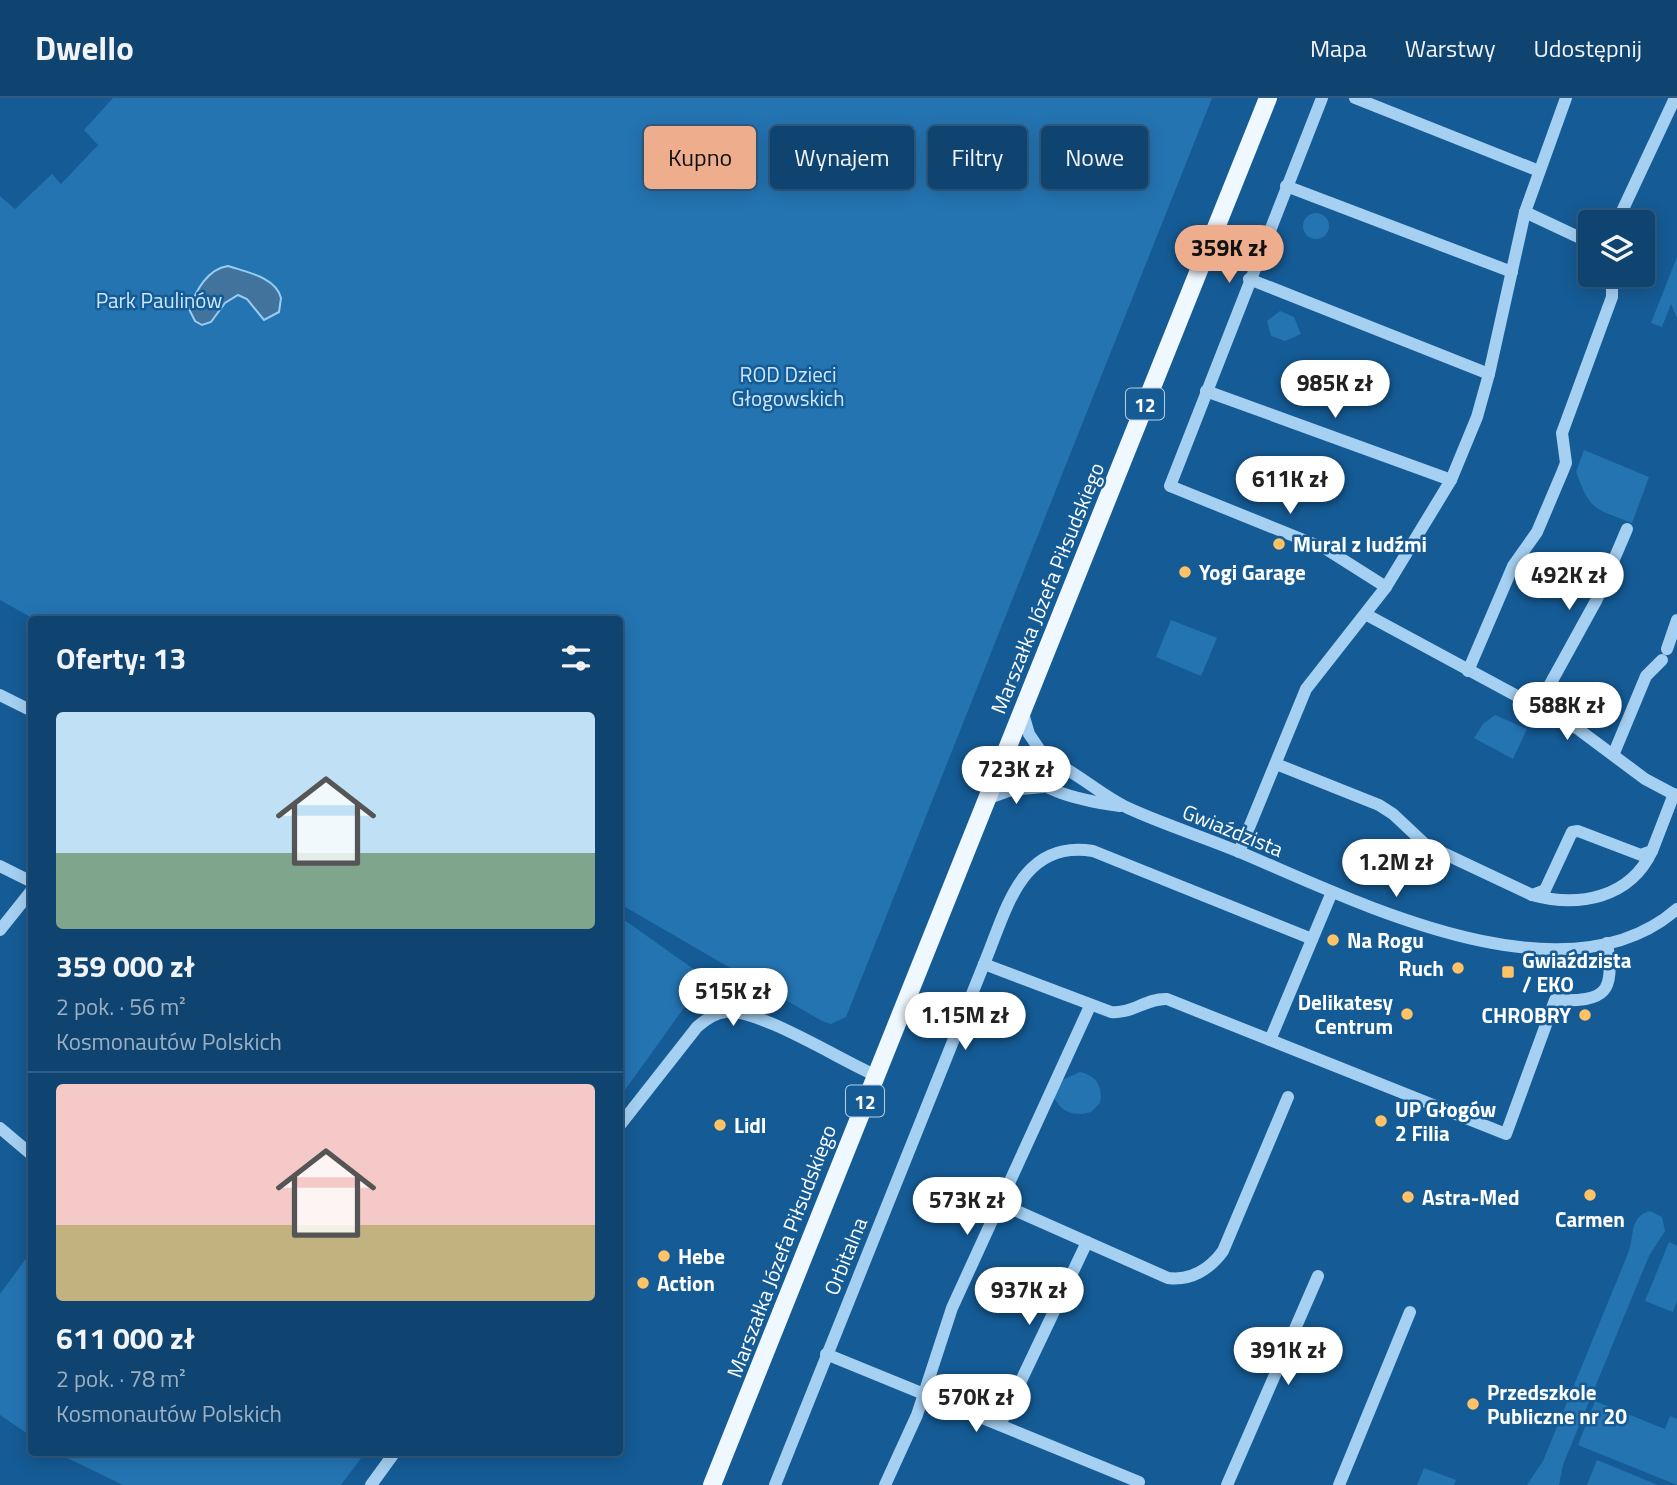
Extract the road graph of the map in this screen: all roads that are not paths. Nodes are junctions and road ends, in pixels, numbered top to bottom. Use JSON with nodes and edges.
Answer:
{"nodes":[{"id":1,"x":1269,"y":98,"type":"edge"},
{"id":2,"x":1322,"y":98,"type":"edge"},
{"id":3,"x":1354,"y":98,"type":"edge"},
{"id":4,"x":1566,"y":98,"type":"edge"},
{"id":5,"x":1675,"y":98,"type":"edge"},
{"id":6,"x":1539,"y":171,"type":"junction"},
{"id":7,"x":1286,"y":186,"type":"junction"},
{"id":8,"x":1623,"y":210,"type":"edge"},
{"id":9,"x":1524,"y":212,"type":"junction"},
{"id":10,"x":1578,"y":237,"type":"edge"},
{"id":11,"x":1512,"y":272,"type":"junction"},
{"id":12,"x":1249,"y":279,"type":"junction"},
{"id":13,"x":1612,"y":287,"type":"edge"},
{"id":14,"x":1489,"y":374,"type":"junction"},
{"id":15,"x":1206,"y":391,"type":"junction"},
{"id":16,"x":1451,"y":480,"type":"junction"},
{"id":17,"x":1627,"y":529,"type":"dead end"},
{"id":18,"x":1387,"y":587,"type":"junction"},
{"id":19,"x":1367,"y":615,"type":"junction"},
{"id":20,"x":1677,"y":620,"type":"edge"},
{"id":21,"x":1468,"y":671,"type":"junction"},
{"id":22,"x":0,"y":695,"type":"edge"},
{"id":23,"x":1537,"y":708,"type":"junction"},
{"id":24,"x":28,"y":709,"type":"edge"},
{"id":25,"x":1022,"y":710,"type":"junction"},
{"id":26,"x":1614,"y":753,"type":"junction"},
{"id":27,"x":1004,"y":755,"type":"junction"},
{"id":28,"x":1046,"y":759,"type":"junction"},
{"id":29,"x":1276,"y":764,"type":"junction"},
{"id":30,"x":1043,"y":787,"type":"junction"},
{"id":31,"x":1675,"y":795,"type":"edge"},
{"id":32,"x":985,"y":799,"type":"junction"},
{"id":33,"x":1127,"y":808,"type":"junction"},
{"id":34,"x":1652,"y":851,"type":"junction"},
{"id":35,"x":1239,"y":852,"type":"junction"},
{"id":36,"x":0,"y":866,"type":"edge"},
{"id":37,"x":28,"y":880,"type":"edge"},
{"id":38,"x":1332,"y":892,"type":"junction"},
{"id":39,"x":28,"y":895,"type":"edge"},
{"id":40,"x":1532,"y":895,"type":"junction"},
{"id":41,"x":1677,"y":909,"type":"edge"},
{"id":42,"x":0,"y":930,"type":"edge"},
{"id":43,"x":1312,"y":939,"type":"junction"},
{"id":44,"x":1607,"y":943,"type":"junction"},
{"id":45,"x":984,"y":964,"type":"junction"},
{"id":46,"x":1090,"y":1006,"type":"junction"},
{"id":47,"x":1270,"y":1040,"type":"junction"},
{"id":48,"x":875,"y":1075,"type":"junction"},
{"id":49,"x":1287,"y":1097,"type":"dead end"},
{"id":50,"x":623,"y":1121,"type":"edge"},
{"id":51,"x":0,"y":1128,"type":"edge"},
{"id":52,"x":27,"y":1152,"type":"edge"},
{"id":53,"x":1001,"y":1204,"type":"junction"},
{"id":54,"x":1087,"y":1242,"type":"junction"},
{"id":55,"x":1318,"y":1276,"type":"dead end"},
{"id":56,"x":1410,"y":1312,"type":"dead end"},
{"id":57,"x":826,"y":1354,"type":"junction"},
{"id":58,"x":922,"y":1394,"type":"junction"},
{"id":59,"x":1000,"y":1425,"type":"junction"},
{"id":60,"x":392,"y":1456,"type":"edge"},
{"id":61,"x":371,"y":1485,"type":"edge"},
{"id":62,"x":712,"y":1485,"type":"edge"},
{"id":63,"x":775,"y":1485,"type":"edge"},
{"id":64,"x":885,"y":1485,"type":"edge"},
{"id":65,"x":1137,"y":1485,"type":"edge"},
{"id":66,"x":1227,"y":1485,"type":"edge"},
{"id":67,"x":1339,"y":1485,"type":"edge"}],
"edges":[{"from":1,"to":25,"type":"main road","name":"Marszałka Józefa Piłsudskiego","number":"12"},
{"from":2,"to":7,"type":"street"},
{"from":3,"to":6,"type":"street"},
{"from":4,"to":6,"type":"street"},
{"from":5,"to":8,"type":"street"},
{"from":6,"to":9,"type":"street"},
{"from":7,"to":11,"type":"street"},
{"from":7,"to":12,"type":"street"},
{"from":9,"to":10,"type":"street"},
{"from":9,"to":11,"type":"street"},
{"from":11,"to":14,"type":"street"},
{"from":12,"to":14,"type":"street"},
{"from":12,"to":15,"type":"street"},
{"from":13,"to":21,"type":"street"},
{"from":14,"to":16,"type":"street"},
{"from":15,"to":16,"type":"street"},
{"from":15,"to":18,"type":"street"},
{"from":16,"to":18,"type":"street"},
{"from":17,"to":23,"type":"street"},
{"from":18,"to":19,"type":"street"},
{"from":19,"to":21,"type":"street"},
{"from":19,"to":29,"type":"street"},
{"from":20,"to":26,"type":"street"},
{"from":21,"to":23,"type":"street"},
{"from":22,"to":24,"type":"street"},
{"from":23,"to":26,"type":"street"},
{"from":25,"to":27,"type":"main road","name":"Marszałka Józefa Piłsudskiego","number":"12"},
{"from":25,"to":28,"type":"street"},
{"from":26,"to":31,"type":"street"},
{"from":27,"to":28,"type":"street","name":"Gwiaździsta"},
{"from":27,"to":30,"type":"street","name":"Gwiaździsta"},
{"from":27,"to":32,"type":"main road","name":"Marszałka Józefa Piłsudskiego","number":"12"},
{"from":28,"to":33,"type":"street","name":"Gwiaździsta"},
{"from":29,"to":35,"type":"street"},
{"from":29,"to":40,"type":"street"},
{"from":30,"to":32,"type":"street"},
{"from":30,"to":33,"type":"street","name":"Gwiaździsta"},
{"from":31,"to":34,"type":"street"},
{"from":32,"to":48,"type":"main road","name":"Marszałka Józefa Piłsudskiego","number":"12"},
{"from":33,"to":35,"type":"street","name":"Gwiaździsta"},
{"from":34,"to":40,"type":"street"},
{"from":34,"to":40,"type":"street"},
{"from":35,"to":38,"type":"street","name":"Gwiaździsta"},
{"from":36,"to":37,"type":"street"},
{"from":38,"to":43,"type":"street"},
{"from":38,"to":44,"type":"street","name":"Gwiaździsta"},
{"from":39,"to":42,"type":"street"},
{"from":41,"to":44,"type":"street","name":"Gwiaździsta"},
{"from":43,"to":45,"type":"street","name":"Orbitalna"},
{"from":43,"to":47,"type":"street"},
{"from":44,"to":47,"type":"street"},
{"from":45,"to":46,"type":"street"},
{"from":45,"to":57,"type":"street","name":"Orbitalna"},
{"from":46,"to":47,"type":"street"},
{"from":46,"to":53,"type":"street"},
{"from":48,"to":50,"type":"street"},
{"from":48,"to":62,"type":"main road","name":"Marszałka Józefa Piłsudskiego","number":"12"},
{"from":49,"to":54,"type":"street"},
{"from":51,"to":52,"type":"street"},
{"from":53,"to":54,"type":"street"},
{"from":53,"to":58,"type":"street"},
{"from":54,"to":59,"type":"street"},
{"from":55,"to":66,"type":"street"},
{"from":56,"to":67,"type":"street"},
{"from":57,"to":58,"type":"street"},
{"from":57,"to":63,"type":"street","name":"Orbitalna"},
{"from":58,"to":59,"type":"street"},
{"from":58,"to":64,"type":"street"},
{"from":59,"to":65,"type":"street"},
{"from":60,"to":61,"type":"street"}]}
